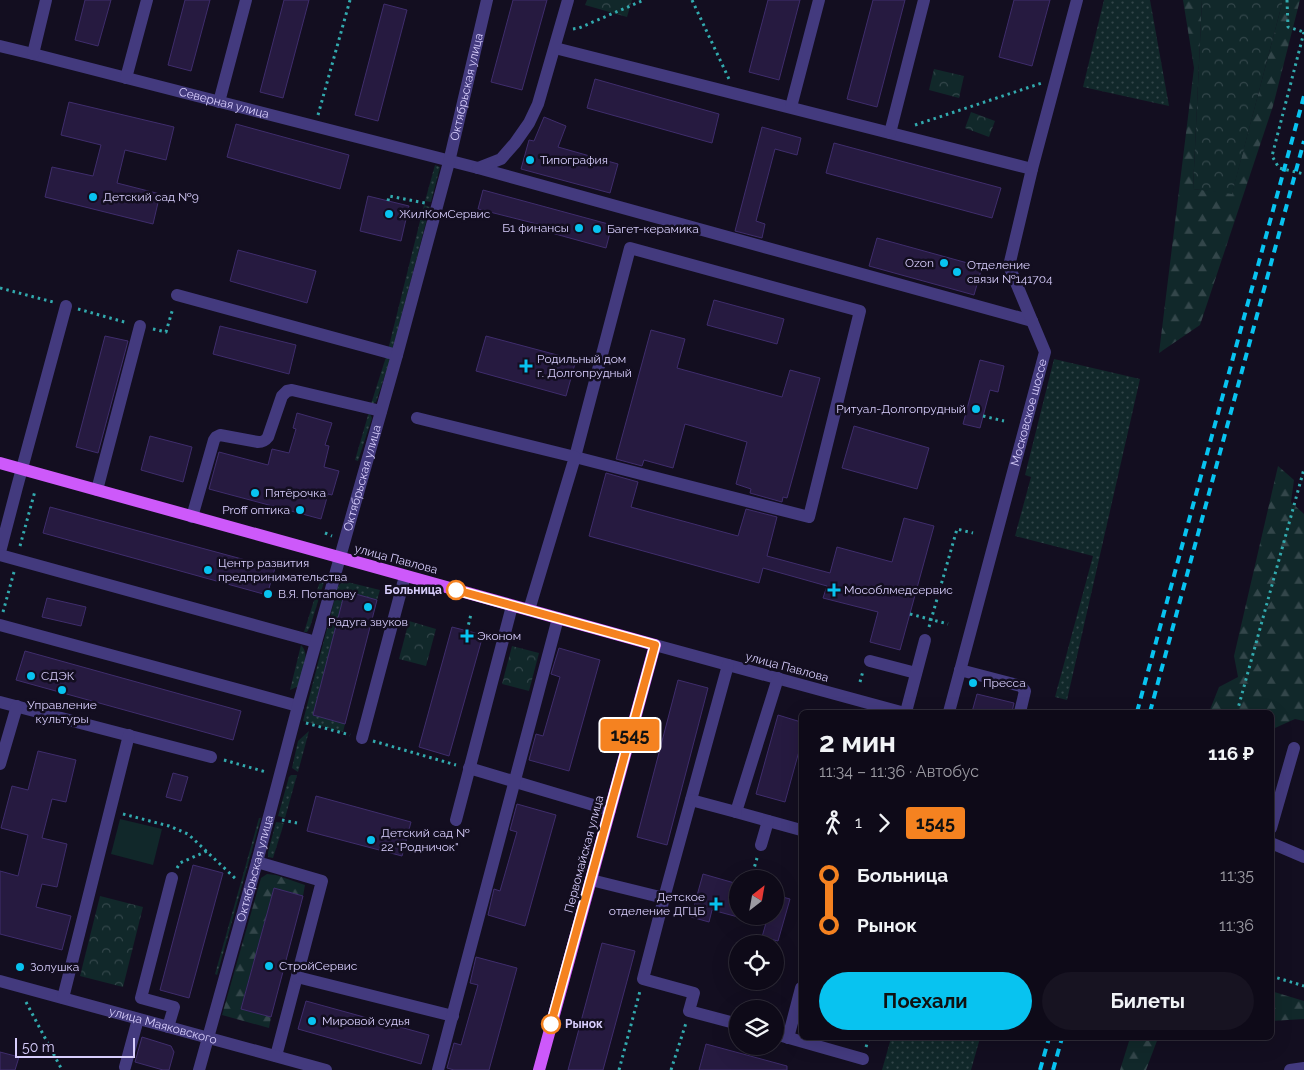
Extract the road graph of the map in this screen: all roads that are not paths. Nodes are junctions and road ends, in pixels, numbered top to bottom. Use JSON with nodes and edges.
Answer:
{"nodes":[{"id":1,"x":46,"y":0,"type":"edge"},
{"id":2,"x":147,"y":0,"type":"edge"},
{"id":3,"x":246,"y":0,"type":"edge"},
{"id":4,"x":487,"y":0,"type":"edge"},
{"id":5,"x":568,"y":0,"type":"edge"},
{"id":6,"x":819,"y":0,"type":"edge"},
{"id":7,"x":924,"y":0,"type":"edge"},
{"id":8,"x":1077,"y":0,"type":"edge"},
{"id":9,"x":0,"y":46,"type":"edge"},
{"id":10,"x":555,"y":48,"type":"junction"},
{"id":11,"x":33,"y":54,"type":"junction"},
{"id":12,"x":126,"y":78,"type":"junction"},
{"id":13,"x":219,"y":102,"type":"junction"},
{"id":14,"x":791,"y":107,"type":"junction"},
{"id":15,"x":890,"y":133,"type":"junction"},
{"id":16,"x":449,"y":162,"type":"junction"},
{"id":17,"x":478,"y":168,"type":"junction"},
{"id":18,"x":1032,"y":169,"type":"junction"},
{"id":19,"x":177,"y":295,"type":"road end"},
{"id":20,"x":66,"y":306,"type":"road end"},
{"id":21,"x":1032,"y":321,"type":"junction"},
{"id":22,"x":140,"y":326,"type":"road end"},
{"id":23,"x":397,"y":355,"type":"junction"},
{"id":24,"x":381,"y":411,"type":"junction"},
{"id":25,"x":417,"y":418,"type":"dead end"},
{"id":26,"x":575,"y":457,"type":"junction"},
{"id":27,"x":0,"y":463,"type":"edge"},
{"id":28,"x":21,"y":469,"type":"junction"},
{"id":29,"x":97,"y":490,"type":"junction"},
{"id":30,"x":192,"y":517,"type":"junction"},
{"id":31,"x":0,"y":553,"type":"edge"},
{"id":32,"x":340,"y":558,"type":"junction"},
{"id":33,"x":406,"y":576,"type":"junction"},
{"id":34,"x":512,"y":606,"type":"junction"},
{"id":35,"x":529,"y":610,"type":"junction"},
{"id":36,"x":558,"y":618,"type":"junction"},
{"id":37,"x":0,"y":625,"type":"edge"},
{"id":38,"x":925,"y":640,"type":"road end"},
{"id":39,"x":316,"y":642,"type":"junction"},
{"id":40,"x":655,"y":645,"type":"junction"},
{"id":41,"x":870,"y":661,"type":"dead end"},
{"id":42,"x":728,"y":665,"type":"junction"},
{"id":43,"x":960,"y":670,"type":"junction"},
{"id":44,"x":916,"y":673,"type":"junction"},
{"id":45,"x":778,"y":678,"type":"junction"},
{"id":46,"x":0,"y":702,"type":"edge"},
{"id":47,"x":17,"y":706,"type":"junction"},
{"id":48,"x":298,"y":706,"type":"junction"},
{"id":49,"x":879,"y":710,"type":"edge"},
{"id":50,"x":907,"y":710,"type":"edge"},
{"id":51,"x":950,"y":710,"type":"edge"},
{"id":52,"x":1020,"y":710,"type":"edge"},
{"id":53,"x":129,"y":735,"type":"junction"},
{"id":54,"x":362,"y":738,"type":"road end"},
{"id":55,"x":1294,"y":748,"type":"dead end"},
{"id":56,"x":211,"y":757,"type":"road end"},
{"id":57,"x":0,"y":764,"type":"edge"},
{"id":58,"x":469,"y":768,"type":"junction"},
{"id":59,"x":515,"y":782,"type":"junction"},
{"id":60,"x":691,"y":800,"type":"junction"},
{"id":61,"x":610,"y":810,"type":"junction"},
{"id":62,"x":736,"y":812,"type":"junction"},
{"id":63,"x":1274,"y":818,"type":"edge"},
{"id":64,"x":456,"y":820,"type":"dead end"},
{"id":65,"x":768,"y":821,"type":"junction"},
{"id":66,"x":799,"y":829,"type":"edge"},
{"id":67,"x":1274,"y":844,"type":"edge"},
{"id":68,"x":761,"y":845,"type":"road end"},
{"id":69,"x":1304,"y":857,"type":"edge"},
{"id":70,"x":257,"y":862,"type":"junction"},
{"id":71,"x":172,"y":878,"type":"road end"},
{"id":72,"x":591,"y":880,"type":"junction"},
{"id":73,"x":664,"y":898,"type":"junction"},
{"id":74,"x":297,"y":977,"type":"junction"},
{"id":75,"x":0,"y":981,"type":"edge"},
{"id":76,"x":799,"y":996,"type":"edge"},
{"id":77,"x":63,"y":998,"type":"junction"},
{"id":78,"x":453,"y":1016,"type":"junction"},
{"id":79,"x":138,"y":1019,"type":"junction"},
{"id":80,"x":729,"y":1022,"type":"edge"},
{"id":81,"x":168,"y":1027,"type":"junction"},
{"id":82,"x":784,"y":1037,"type":"edge"},
{"id":83,"x":208,"y":1038,"type":"junction"},
{"id":84,"x":788,"y":1038,"type":"junction"},
{"id":85,"x":276,"y":1056,"type":"junction"},
{"id":86,"x":863,"y":1059,"type":"dead end"},
{"id":87,"x":125,"y":1067,"type":"dead end"},
{"id":88,"x":1304,"y":1068,"type":"edge"},
{"id":89,"x":199,"y":1070,"type":"edge"},
{"id":90,"x":326,"y":1070,"type":"edge"},
{"id":91,"x":438,"y":1070,"type":"edge"},
{"id":92,"x":539,"y":1070,"type":"edge"},
{"id":93,"x":1290,"y":1070,"type":"edge"}],
"edges":[{"from":1,"to":11,"type":"street"},
{"from":2,"to":12,"type":"street"},
{"from":3,"to":13,"type":"street"},
{"from":4,"to":16,"type":"street","name":"Октябрьская улица"},
{"from":5,"to":10,"type":"street"},
{"from":6,"to":14,"type":"street"},
{"from":7,"to":15,"type":"street"},
{"from":8,"to":18,"type":"street","name":"Московское шоссе"},
{"from":9,"to":11,"type":"street","name":"Северная улица"},
{"from":10,"to":14,"type":"street"},
{"from":10,"to":17,"type":"street"},
{"from":11,"to":12,"type":"street","name":"Северная улица"},
{"from":12,"to":13,"type":"street","name":"Северная улица"},
{"from":13,"to":16,"type":"street","name":"Северная улица"},
{"from":14,"to":15,"type":"street"},
{"from":15,"to":18,"type":"street"},
{"from":16,"to":17,"type":"street","name":"Северная улица"},
{"from":16,"to":23,"type":"street","name":"Октябрьская улица"},
{"from":17,"to":21,"type":"street","name":"Северная улица"},
{"from":18,"to":21,"type":"street","name":"Московское шоссе"},
{"from":19,"to":23,"type":"street"},
{"from":20,"to":28,"type":"street"},
{"from":21,"to":43,"type":"street","name":"Московское шоссе"},
{"from":22,"to":29,"type":"street"},
{"from":23,"to":24,"type":"street","name":"Октябрьская улица"},
{"from":24,"to":30,"type":"street"},
{"from":24,"to":32,"type":"street","name":"Октябрьская улица"},
{"from":25,"to":26,"type":"street"},
{"from":26,"to":26,"type":"street"},
{"from":26,"to":35,"type":"street"},
{"from":27,"to":28,"type":"main road","name":"улица Павлова"},
{"from":28,"to":29,"type":"main road","name":"улица Павлова"},
{"from":28,"to":31,"type":"street"},
{"from":29,"to":30,"type":"main road","name":"улица Павлова"},
{"from":30,"to":32,"type":"main road","name":"улица Павлова"},
{"from":31,"to":39,"type":"street"},
{"from":32,"to":33,"type":"main road","name":"улица Павлова"},
{"from":32,"to":39,"type":"street","name":"Октябрьская улица"},
{"from":33,"to":34,"type":"main road","name":"улица Павлова"},
{"from":33,"to":54,"type":"street"},
{"from":34,"to":35,"type":"main road","name":"улица Павлова"},
{"from":34,"to":58,"type":"street"},
{"from":35,"to":36,"type":"main road","name":"улица Павлова"},
{"from":36,"to":40,"type":"main road","name":"улица Павлова"},
{"from":36,"to":59,"type":"street"},
{"from":37,"to":48,"type":"street"},
{"from":38,"to":44,"type":"street"},
{"from":39,"to":48,"type":"street","name":"Октябрьская улица"},
{"from":40,"to":42,"type":"street","name":"улица Павлова"},
{"from":40,"to":61,"type":"main road","name":"Первомайская улица"},
{"from":41,"to":44,"type":"street"},
{"from":42,"to":45,"type":"street","name":"улица Павлова"},
{"from":42,"to":60,"type":"street"},
{"from":43,"to":51,"type":"street","name":"Московское шоссе"},
{"from":43,"to":52,"type":"street"},
{"from":44,"to":50,"type":"street"},
{"from":45,"to":49,"type":"street","name":"улица Павлова"},
{"from":45,"to":62,"type":"street"},
{"from":46,"to":47,"type":"street"},
{"from":47,"to":53,"type":"street"},
{"from":47,"to":57,"type":"street"},
{"from":48,"to":70,"type":"street","name":"Октябрьская улица"},
{"from":53,"to":56,"type":"street"},
{"from":53,"to":77,"type":"street"},
{"from":55,"to":63,"type":"street"},
{"from":58,"to":59,"type":"street"},
{"from":58,"to":64,"type":"street"},
{"from":59,"to":61,"type":"street"},
{"from":59,"to":78,"type":"street"},
{"from":60,"to":62,"type":"street"},
{"from":60,"to":73,"type":"street"},
{"from":61,"to":72,"type":"main road","name":"Первомайская улица"},
{"from":62,"to":65,"type":"street"},
{"from":65,"to":66,"type":"street"},
{"from":65,"to":68,"type":"street"},
{"from":67,"to":69,"type":"street"},
{"from":70,"to":74,"type":"street"},
{"from":70,"to":83,"type":"street","name":"Октябрьская улица"},
{"from":71,"to":81,"type":"street"},
{"from":72,"to":73,"type":"street"},
{"from":72,"to":92,"type":"main road","name":"Первомайская улица"},
{"from":73,"to":80,"type":"street"},
{"from":74,"to":78,"type":"street"},
{"from":74,"to":85,"type":"street"},
{"from":75,"to":77,"type":"street","name":"улица Маяковского"},
{"from":76,"to":84,"type":"street"},
{"from":77,"to":79,"type":"street","name":"улица Маяковского"},
{"from":78,"to":91,"type":"street"},
{"from":79,"to":81,"type":"street","name":"улица Маяковского"},
{"from":79,"to":87,"type":"street"},
{"from":81,"to":83,"type":"street","name":"улица Маяковского"},
{"from":82,"to":84,"type":"street"},
{"from":83,"to":85,"type":"street","name":"улица Маяковского"},
{"from":83,"to":89,"type":"street","name":"Октябрьская улица"},
{"from":84,"to":86,"type":"street"},
{"from":85,"to":90,"type":"street","name":"улица Маяковского"},
{"from":88,"to":93,"type":"street"}]}
